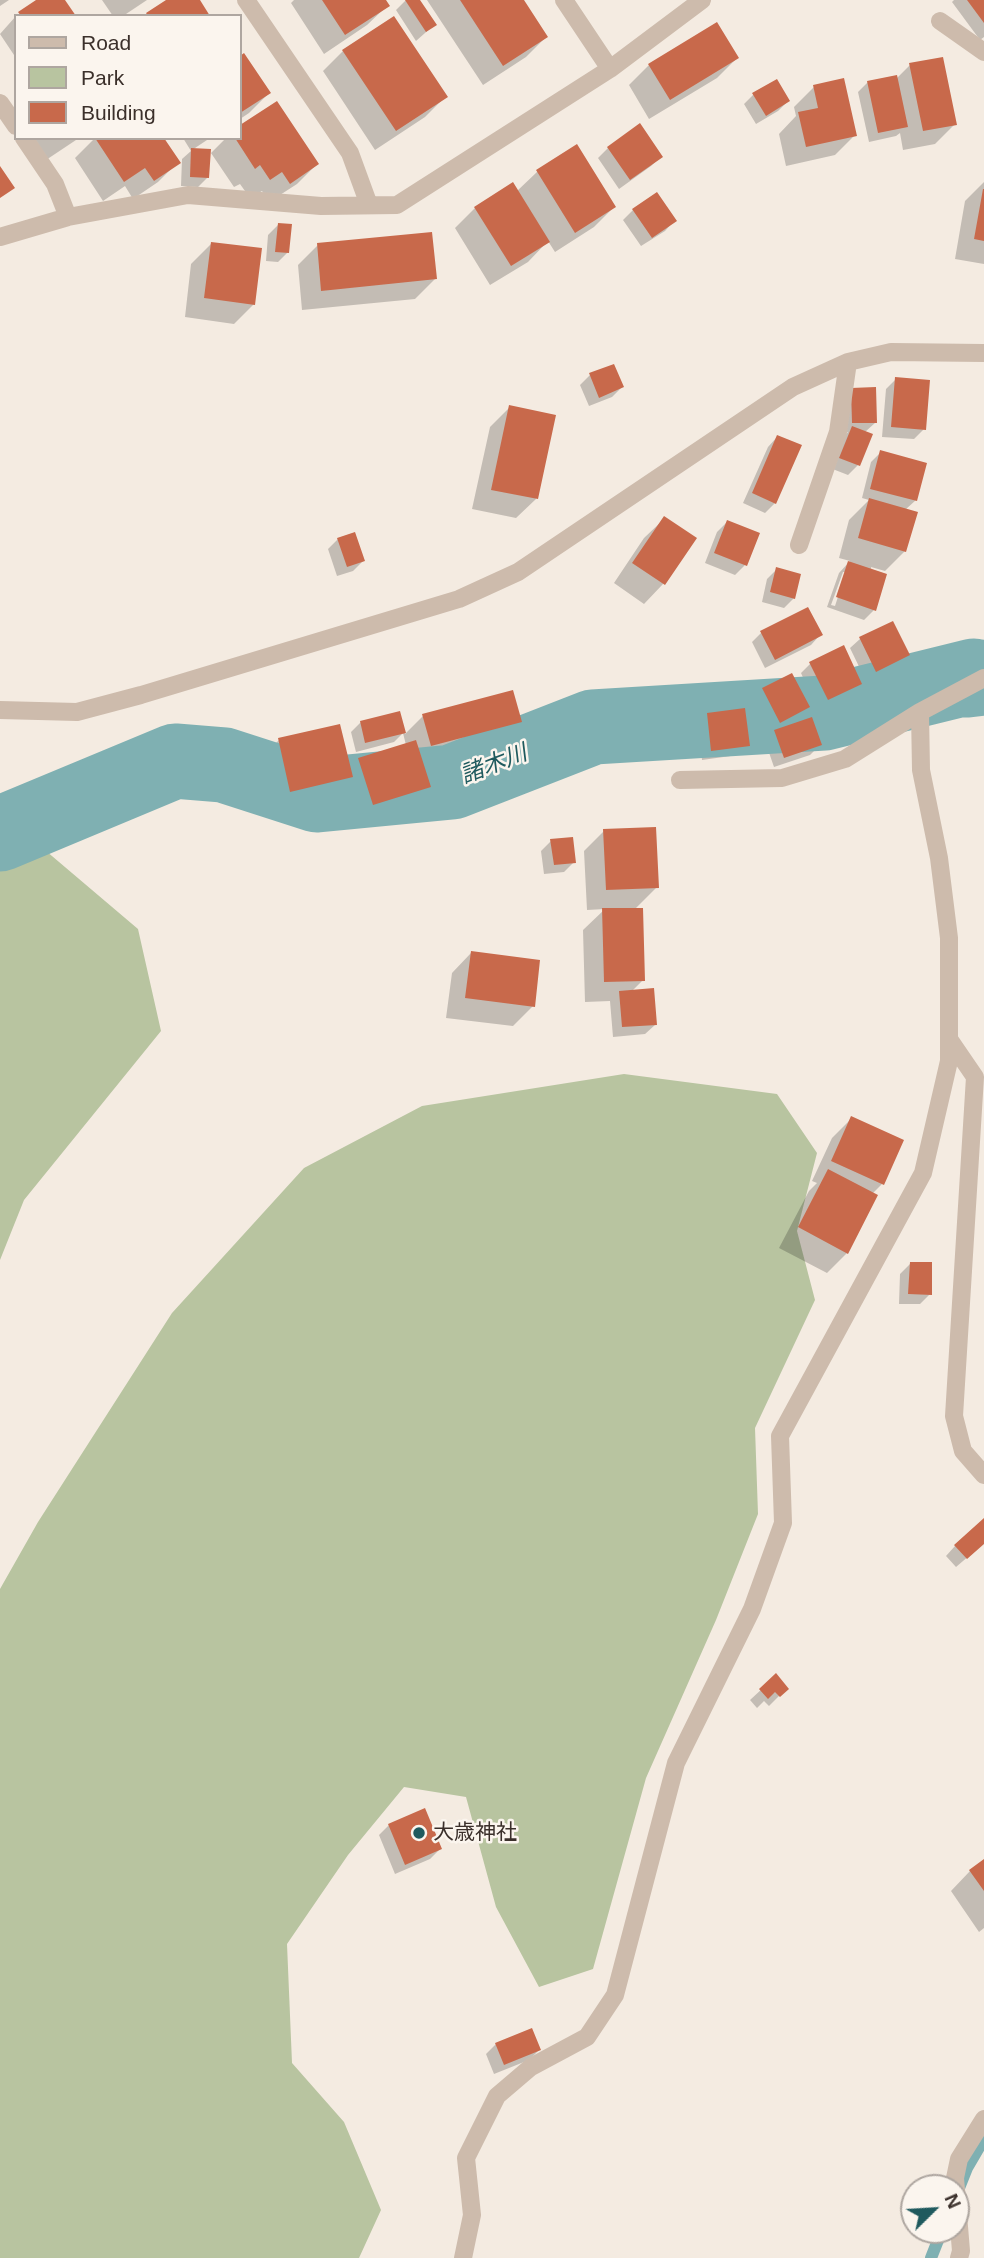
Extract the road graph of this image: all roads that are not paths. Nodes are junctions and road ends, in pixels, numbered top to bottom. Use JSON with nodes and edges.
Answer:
{"nodes":[{"id":1,"x":246,"y":0,"type":"edge"},
{"id":2,"x":564,"y":0,"type":"edge"},
{"id":3,"x":702,"y":0,"type":"edge"},
{"id":4,"x":940,"y":21,"type":"dead end"},
{"id":5,"x":984,"y":52,"type":"edge"},
{"id":6,"x":610,"y":69,"type":"junction"},
{"id":7,"x":0,"y":103,"type":"edge"},
{"id":8,"x":14,"y":123,"type":"edge"},
{"id":9,"x":25,"y":140,"type":"edge"},
{"id":10,"x":369,"y":205,"type":"junction"},
{"id":11,"x":68,"y":217,"type":"junction"},
{"id":12,"x":0,"y":237,"type":"edge"},
{"id":13,"x":984,"y":353,"type":"edge"},
{"id":14,"x":848,"y":362,"type":"junction"},
{"id":15,"x":799,"y":545,"type":"dead end"},
{"id":16,"x":984,"y":678,"type":"edge"},
{"id":17,"x":0,"y":710,"type":"edge"},
{"id":18,"x":920,"y":712,"type":"junction"},
{"id":19,"x":680,"y":780,"type":"dead end"},
{"id":20,"x":949,"y":1039,"type":"junction"},
{"id":21,"x":984,"y":1475,"type":"edge"},
{"id":22,"x":984,"y":2119,"type":"edge"},
{"id":23,"x":463,"y":2258,"type":"edge"},
{"id":24,"x":959,"y":2258,"type":"edge"}],
"edges":[{"from":1,"to":10,"type":"street"},
{"from":2,"to":6,"type":"street"},
{"from":3,"to":6,"type":"street"},
{"from":4,"to":5,"type":"street"},
{"from":6,"to":10,"type":"street"},
{"from":7,"to":8,"type":"street"},
{"from":9,"to":11,"type":"street"},
{"from":10,"to":11,"type":"street"},
{"from":11,"to":12,"type":"street"},
{"from":13,"to":14,"type":"street"},
{"from":14,"to":15,"type":"street"},
{"from":14,"to":17,"type":"street"},
{"from":16,"to":18,"type":"street"},
{"from":18,"to":19,"type":"street"},
{"from":18,"to":20,"type":"street"},
{"from":20,"to":21,"type":"street"},
{"from":20,"to":23,"type":"street"},
{"from":22,"to":24,"type":"street"}]}
